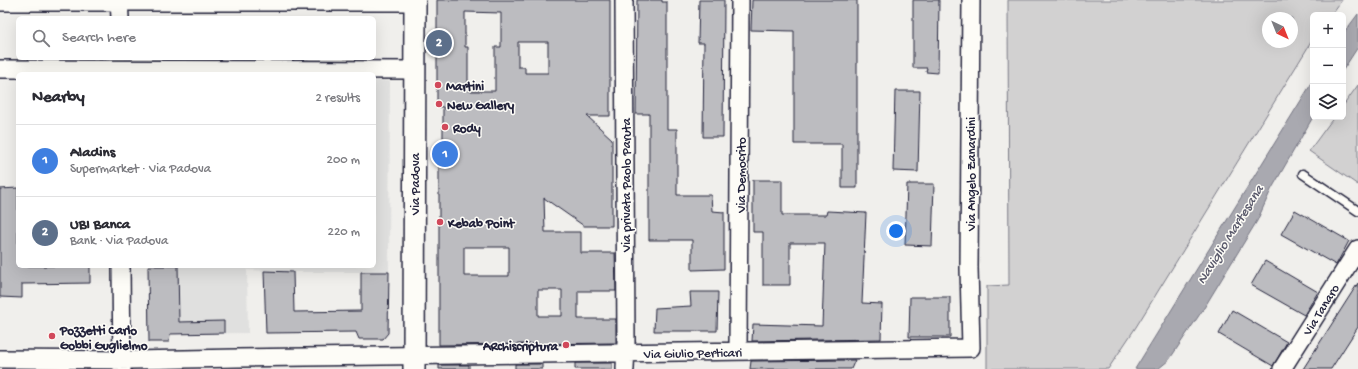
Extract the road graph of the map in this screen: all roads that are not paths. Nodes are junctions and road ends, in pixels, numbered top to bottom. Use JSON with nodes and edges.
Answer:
{"nodes":[{"id":1,"x":624,"y":0,"type":"edge"},
{"id":2,"x":740,"y":0,"type":"edge"},
{"id":3,"x":971,"y":0,"type":"edge"},
{"id":4,"x":415,"y":1,"type":"edge"},
{"id":5,"x":0,"y":2,"type":"edge"},
{"id":6,"x":120,"y":7,"type":"edge"},
{"id":7,"x":120,"y":67,"type":"edge"},
{"id":8,"x":0,"y":68,"type":"edge"},
{"id":9,"x":415,"y":70,"type":"junction"},
{"id":10,"x":1303,"y":174,"type":"dead end"},
{"id":11,"x":1358,"y":211,"type":"edge"},
{"id":12,"x":1358,"y":249,"type":"edge"},
{"id":13,"x":121,"y":268,"type":"edge"},
{"id":14,"x":971,"y":348,"type":"joint"},
{"id":15,"x":738,"y":351,"type":"junction"},
{"id":16,"x":0,"y":359,"type":"edge"},
{"id":17,"x":625,"y":361,"type":"edge"},
{"id":18,"x":414,"y":362,"type":"edge"},
{"id":19,"x":238,"y":363,"type":"edge"},
{"id":20,"x":122,"y":365,"type":"edge"},
{"id":21,"x":1282,"y":369,"type":"edge"}],
"edges":[{"from":1,"to":17,"type":"street","name":"Via privata Paolo Paruta"},
{"from":2,"to":15,"type":"street","name":"Via Democrito"},
{"from":3,"to":14,"type":"street","name":"Via Angelo Zanardini"},
{"from":4,"to":6,"type":"street"},
{"from":4,"to":9,"type":"street","name":"Via Padova"},
{"from":5,"to":6,"type":"street"},
{"from":7,"to":8,"type":"street"},
{"from":7,"to":9,"type":"street"},
{"from":9,"to":18,"type":"street","name":"Via Padova"},
{"from":10,"to":11,"type":"lane"},
{"from":12,"to":21,"type":"street","name":"Via Tanaro"},
{"from":13,"to":20,"type":"street"},
{"from":14,"to":15,"type":"street","name":"Via Giulio Perticari"},
{"from":15,"to":17,"type":"street","name":"Via Giulio Perticari"},
{"from":16,"to":20,"type":"street","name":"Via Giulio Perticari"},
{"from":17,"to":18,"type":"street","name":"Via Giulio Perticari"},
{"from":18,"to":19,"type":"street","name":"Via Giulio Perticari"},
{"from":19,"to":20,"type":"street","name":"Via Giulio Perticari"}]}
